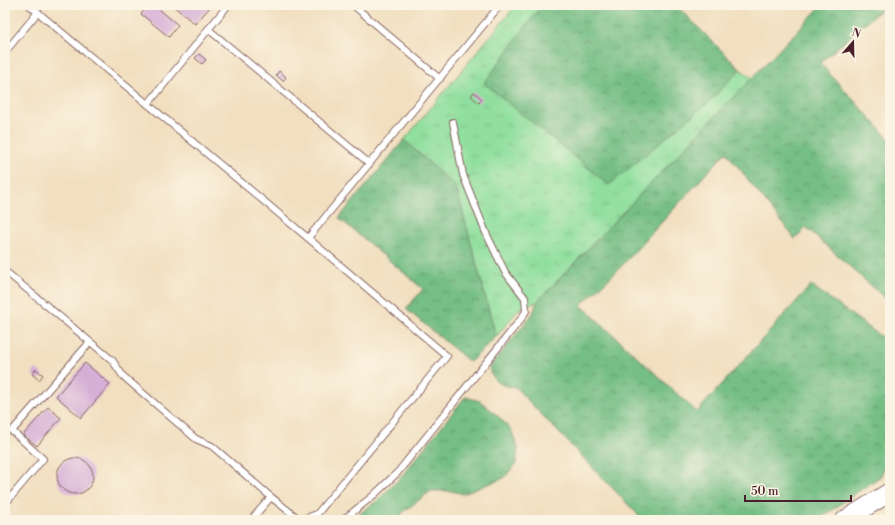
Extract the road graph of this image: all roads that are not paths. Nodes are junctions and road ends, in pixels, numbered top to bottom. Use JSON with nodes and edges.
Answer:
{"nodes":[{"id":1,"x":29,"y":5,"type":"edge"},
{"id":2,"x":228,"y":5,"type":"edge"},
{"id":3,"x":353,"y":5,"type":"edge"},
{"id":4,"x":500,"y":5,"type":"edge"},
{"id":5,"x":38,"y":12,"type":"junction"},
{"id":6,"x":208,"y":29,"type":"junction"},
{"id":7,"x":5,"y":52,"type":"edge"},
{"id":8,"x":440,"y":79,"type":"junction"},
{"id":9,"x":148,"y":104,"type":"junction"},
{"id":10,"x":452,"y":122,"type":"dead end"},
{"id":11,"x":370,"y":164,"type":"junction"},
{"id":12,"x":308,"y":238,"type":"junction"},
{"id":13,"x":5,"y":271,"type":"edge"},
{"id":14,"x":90,"y":342,"type":"junction"},
{"id":15,"x":890,"y":492,"type":"edge"},
{"id":16,"x":271,"y":497,"type":"junction"},
{"id":17,"x":5,"y":504,"type":"edge"},
{"id":18,"x":251,"y":520,"type":"edge"},
{"id":19,"x":300,"y":520,"type":"edge"},
{"id":20,"x":343,"y":520,"type":"edge"},
{"id":21,"x":845,"y":520,"type":"edge"}],
"edges":[{"from":1,"to":5,"type":"lane"},
{"from":2,"to":6,"type":"lane"},
{"from":3,"to":8,"type":"lane"},
{"from":4,"to":8,"type":"lane"},
{"from":5,"to":7,"type":"lane"},
{"from":5,"to":9,"type":"lane"},
{"from":6,"to":9,"type":"lane"},
{"from":6,"to":11,"type":"lane"},
{"from":8,"to":11,"type":"lane"},
{"from":9,"to":12,"type":"lane"},
{"from":10,"to":20,"type":"lane"},
{"from":11,"to":12,"type":"lane"},
{"from":12,"to":19,"type":"lane"},
{"from":13,"to":14,"type":"lane"},
{"from":14,"to":16,"type":"lane"},
{"from":14,"to":17,"type":"lane"},
{"from":15,"to":21,"type":"main road"},
{"from":16,"to":18,"type":"lane"},
{"from":16,"to":19,"type":"lane"}]}
